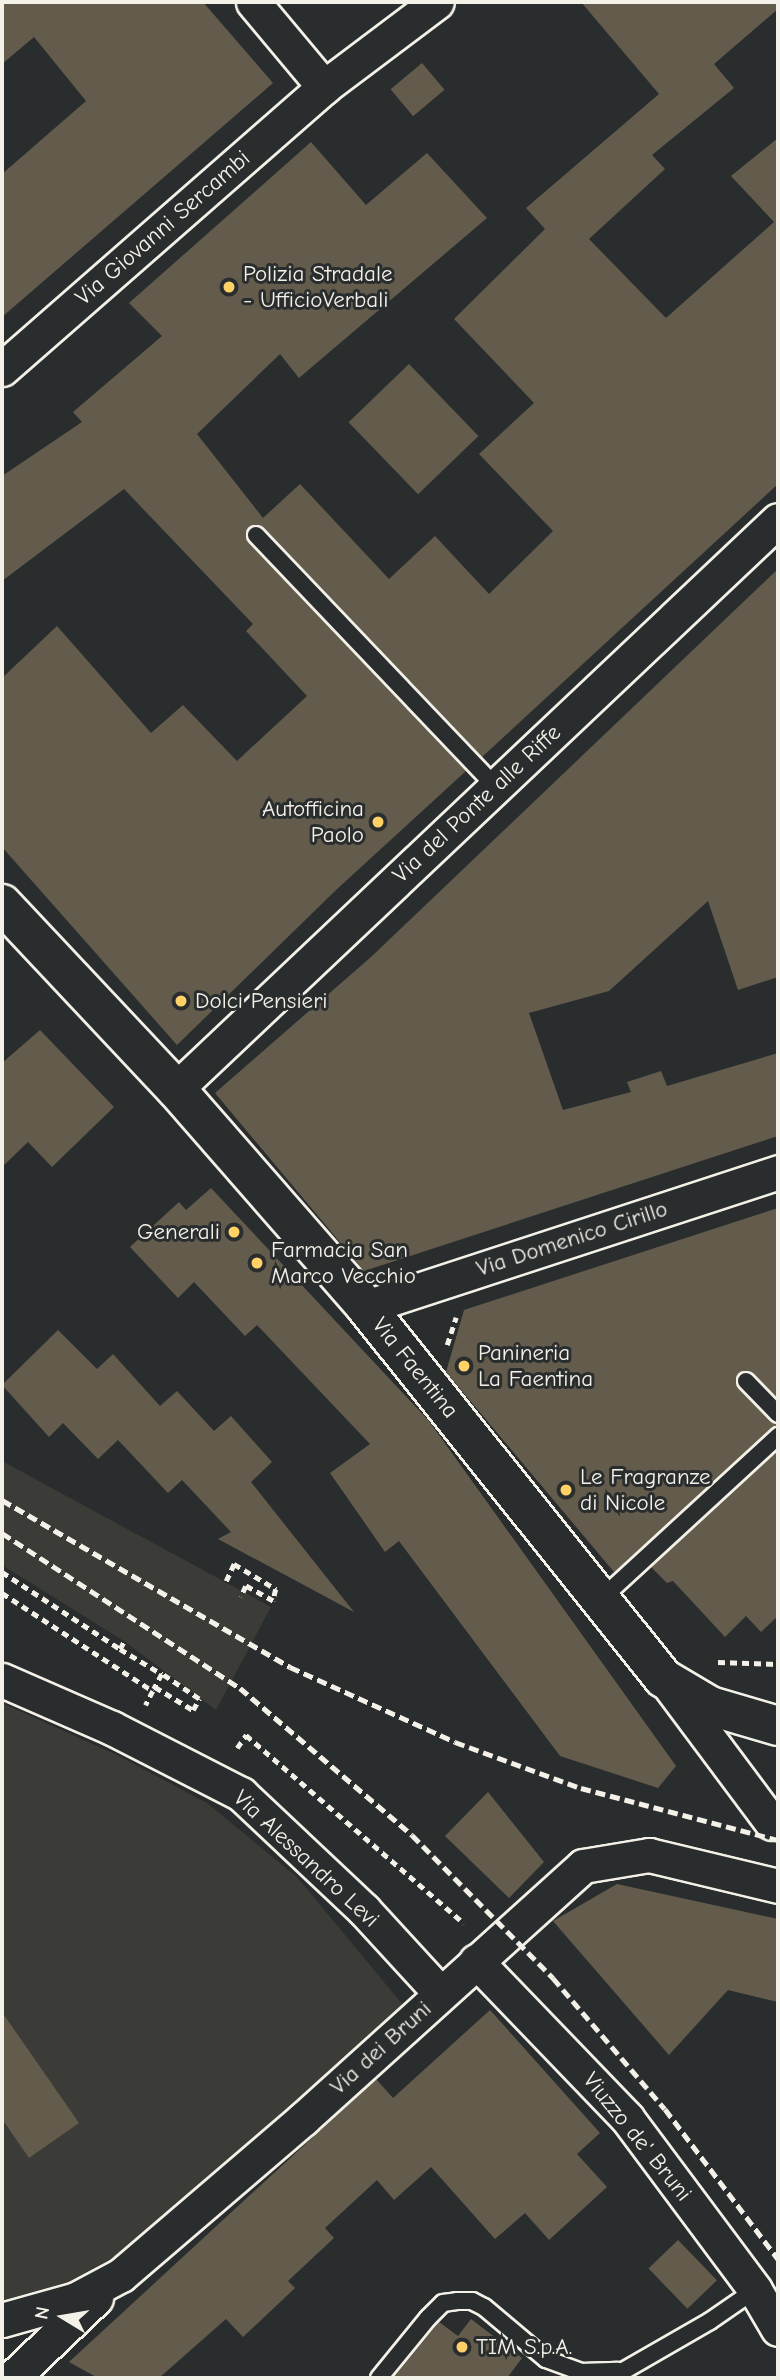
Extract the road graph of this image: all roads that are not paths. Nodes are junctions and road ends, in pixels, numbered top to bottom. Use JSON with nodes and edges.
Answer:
{"nodes":[{"id":1,"x":253,"y":2,"type":"edge"},
{"id":2,"x":437,"y":2,"type":"edge"},
{"id":3,"x":324,"y":87,"type":"junction"},
{"id":4,"x":2,"y":369,"type":"edge"},
{"id":5,"x":778,"y":520,"type":"edge"},
{"id":6,"x":256,"y":535,"type":"dead end"},
{"id":7,"x":496,"y":787,"type":"junction"},
{"id":8,"x":2,"y":904,"type":"edge"},
{"id":9,"x":176,"y":1090,"type":"junction"},
{"id":10,"x":778,"y":1172,"type":"edge"},
{"id":11,"x":366,"y":1307,"type":"junction"},
{"id":12,"x":746,"y":1381,"type":"dead end"},
{"id":13,"x":778,"y":1414,"type":"edge"},
{"id":14,"x":778,"y":1436,"type":"edge"},
{"id":15,"x":601,"y":1599,"type":"junction"},
{"id":16,"x":663,"y":1678,"type":"junction"},
{"id":17,"x":2,"y":1680,"type":"edge"},
{"id":18,"x":778,"y":1726,"type":"edge"},
{"id":19,"x":772,"y":1823,"type":"dead end"},
{"id":20,"x":778,"y":1886,"type":"edge"},
{"id":21,"x":476,"y":1961,"type":"junction"},
{"id":22,"x":440,"y":1993,"type":"junction"},
{"id":23,"x":121,"y":2275,"type":"junction"},
{"id":24,"x":755,"y":2290,"type":"junction"},
{"id":25,"x":2,"y":2320,"type":"edge"},
{"id":26,"x":778,"y":2329,"type":"edge"},
{"id":27,"x":545,"y":2359,"type":"junction"},
{"id":28,"x":614,"y":2375,"type":"edge"},
{"id":29,"x":12,"y":2378,"type":"edge"},
{"id":30,"x":379,"y":2378,"type":"edge"},
{"id":31,"x":551,"y":2378,"type":"edge"}],
"edges":[{"from":1,"to":3,"type":"street"},
{"from":2,"to":3,"type":"street","name":"Via Giovanni Sercambi"},
{"from":3,"to":4,"type":"street","name":"Via Giovanni Sercambi"},
{"from":5,"to":7,"type":"street","name":"Via del Ponte alle Riffe"},
{"from":6,"to":7,"type":"lane"},
{"from":7,"to":9,"type":"street","name":"Via del Ponte alle Riffe"},
{"from":8,"to":9,"type":"street","name":"Via Faentina"},
{"from":9,"to":11,"type":"street","name":"Via Faentina"},
{"from":10,"to":11,"type":"street","name":"Via Domenico Cirillo"},
{"from":11,"to":15,"type":"street","name":"Via Faentina"},
{"from":12,"to":13,"type":"lane"},
{"from":14,"to":15,"type":"lane"},
{"from":15,"to":16,"type":"street","name":"Via Faentina"},
{"from":16,"to":18,"type":"street"},
{"from":16,"to":19,"type":"street","name":"Via Faentina"},
{"from":17,"to":22,"type":"street","name":"Via Alessandro Levi"},
{"from":20,"to":21,"type":"street","name":"Via dei Bruni"},
{"from":21,"to":22,"type":"street","name":"Via dei Bruni"},
{"from":21,"to":24,"type":"street","name":"Viuzzo de' Bruni"},
{"from":22,"to":23,"type":"street","name":"Via dei Bruni"},
{"from":23,"to":25,"type":"street","name":"Via dei Bruni"},
{"from":23,"to":29,"type":"street"},
{"from":24,"to":26,"type":"street","name":"Viuzzo de' Bruni"},
{"from":24,"to":28,"type":"lane"},
{"from":27,"to":28,"type":"lane"},
{"from":27,"to":30,"type":"lane"},
{"from":27,"to":31,"type":"lane"}]}
